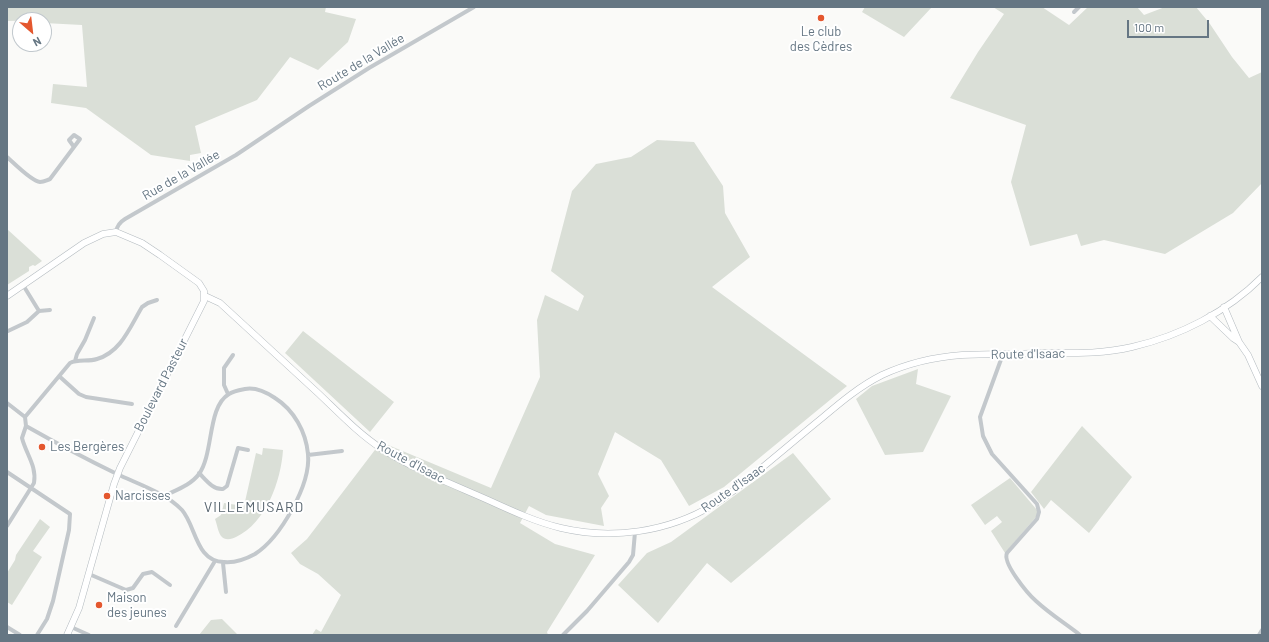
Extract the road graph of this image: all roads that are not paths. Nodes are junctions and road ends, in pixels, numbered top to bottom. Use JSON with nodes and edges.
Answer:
{"nodes":[{"id":1,"x":474,"y":7,"type":"edge"},
{"id":2,"x":1079,"y":7,"type":"edge"},
{"id":3,"x":1074,"y":12,"type":"dead end"},
{"id":4,"x":261,"y":139,"type":"joint"},
{"id":5,"x":74,"y":147,"type":"dead end"},
{"id":6,"x":7,"y":157,"type":"edge"},
{"id":7,"x":116,"y":232,"type":"junction"},
{"id":8,"x":1262,"y":277,"type":"edge"},
{"id":9,"x":23,"y":285,"type":"junction"},
{"id":10,"x":7,"y":296,"type":"edge"},
{"id":11,"x":205,"y":296,"type":"junction"},
{"id":12,"x":157,"y":300,"type":"dead end"},
{"id":13,"x":1224,"y":307,"type":"junction"},
{"id":14,"x":50,"y":310,"type":"dead end"},
{"id":15,"x":39,"y":311,"type":"junction"},
{"id":16,"x":1210,"y":316,"type":"junction"},
{"id":17,"x":94,"y":318,"type":"dead end"},
{"id":18,"x":8,"y":331,"type":"edge"},
{"id":19,"x":1239,"y":342,"type":"junction"},
{"id":20,"x":1003,"y":354,"type":"junction"},
{"id":21,"x":233,"y":355,"type":"dead end"},
{"id":22,"x":75,"y":361,"type":"junction"},
{"id":23,"x":59,"y":376,"type":"junction"},
{"id":24,"x":1262,"y":386,"type":"edge"},
{"id":25,"x":228,"y":394,"type":"junction"},
{"id":26,"x":7,"y":403,"type":"edge"},
{"id":27,"x":132,"y":404,"type":"dead end"},
{"id":28,"x":25,"y":417,"type":"junction"},
{"id":29,"x":26,"y":426,"type":"junction"},
{"id":30,"x":248,"y":450,"type":"dead end"},
{"id":31,"x":342,"y":451,"type":"dead end"},
{"id":32,"x":308,"y":455,"type":"junction"},
{"id":33,"x":7,"y":472,"type":"edge"},
{"id":34,"x":200,"y":473,"type":"junction"},
{"id":35,"x":117,"y":474,"type":"junction"},
{"id":36,"x":31,"y":487,"type":"junction"},
{"id":37,"x":164,"y":496,"type":"junction"},
{"id":38,"x":7,"y":526,"type":"edge"},
{"id":39,"x":636,"y":532,"type":"junction"},
{"id":40,"x":214,"y":560,"type":"junction"},
{"id":41,"x":223,"y":563,"type":"junction"},
{"id":42,"x":89,"y":574,"type":"junction"},
{"id":43,"x":170,"y":585,"type":"dead end"},
{"id":44,"x":226,"y":592,"type":"dead end"},
{"id":45,"x":176,"y":626,"type":"dead end"},
{"id":46,"x":7,"y":627,"type":"edge"},
{"id":47,"x":70,"y":628,"type":"junction"},
{"id":48,"x":1262,"y":630,"type":"edge"},
{"id":49,"x":20,"y":635,"type":"edge"},
{"id":50,"x":37,"y":635,"type":"edge"},
{"id":51,"x":67,"y":635,"type":"edge"},
{"id":52,"x":88,"y":635,"type":"edge"},
{"id":53,"x":563,"y":635,"type":"edge"},
{"id":54,"x":1080,"y":635,"type":"edge"},
{"id":55,"x":1259,"y":635,"type":"edge"}],
"edges":[{"from":1,"to":4,"type":"street","name":"Route de la Vallée"},
{"from":2,"to":3,"type":"street"},
{"from":4,"to":7,"type":"street","name":"Rue de la Vallée"},
{"from":5,"to":6,"type":"street"},
{"from":7,"to":9,"type":"street"},
{"from":7,"to":11,"type":"street"},
{"from":8,"to":13,"type":"street","name":"Route d'Isaac"},
{"from":9,"to":10,"type":"street"},
{"from":9,"to":15,"type":"street"},
{"from":11,"to":35,"type":"street","name":"Boulevard Pasteur"},
{"from":11,"to":39,"type":"street","name":"Route d'Isaac"},
{"from":12,"to":22,"type":"street"},
{"from":13,"to":16,"type":"street","name":"Route d'Isaac"},
{"from":13,"to":19,"type":"street"},
{"from":14,"to":15,"type":"street"},
{"from":15,"to":18,"type":"street"},
{"from":16,"to":19,"type":"street"},
{"from":16,"to":20,"type":"street","name":"Route d'Isaac"},
{"from":17,"to":22,"type":"street"},
{"from":19,"to":24,"type":"street"},
{"from":20,"to":39,"type":"street","name":"Route d'Isaac"},
{"from":20,"to":54,"type":"street"},
{"from":21,"to":25,"type":"street"},
{"from":22,"to":23,"type":"street"},
{"from":23,"to":27,"type":"street"},
{"from":23,"to":28,"type":"street"},
{"from":25,"to":32,"type":"street"},
{"from":25,"to":34,"type":"street"},
{"from":26,"to":28,"type":"street"},
{"from":28,"to":29,"type":"street"},
{"from":29,"to":35,"type":"street"},
{"from":29,"to":36,"type":"street"},
{"from":30,"to":34,"type":"street"},
{"from":31,"to":32,"type":"street"},
{"from":32,"to":41,"type":"street"},
{"from":33,"to":36,"type":"street"},
{"from":34,"to":37,"type":"street"},
{"from":35,"to":37,"type":"street"},
{"from":35,"to":42,"type":"street","name":"Boulevard Pasteur"},
{"from":36,"to":38,"type":"street"},
{"from":36,"to":50,"type":"street"},
{"from":37,"to":40,"type":"street"},
{"from":39,"to":53,"type":"street"},
{"from":40,"to":41,"type":"street"},
{"from":40,"to":45,"type":"street"},
{"from":41,"to":44,"type":"street"},
{"from":42,"to":43,"type":"street"},
{"from":42,"to":47,"type":"street","name":"Boulevard Pasteur"},
{"from":46,"to":49,"type":"street"},
{"from":47,"to":51,"type":"street","name":"Boulevard Pasteur"},
{"from":47,"to":52,"type":"street"},
{"from":48,"to":55,"type":"street"}]}
